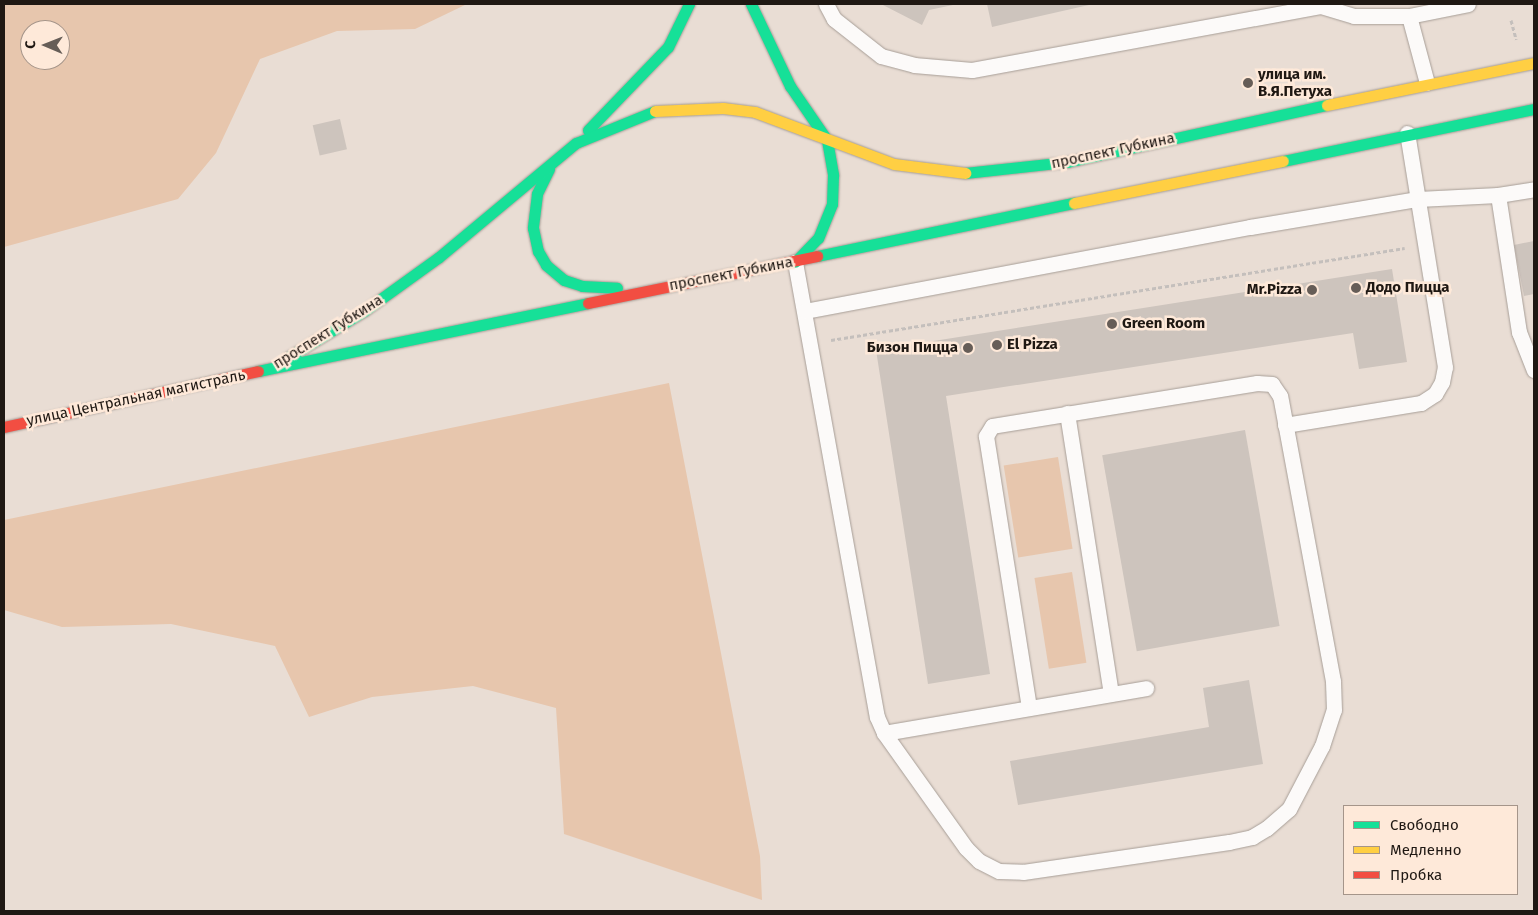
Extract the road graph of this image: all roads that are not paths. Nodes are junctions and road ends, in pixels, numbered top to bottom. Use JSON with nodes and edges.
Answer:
{"nodes":[{"id":1,"x":689,"y":4,"type":"edge"},
{"id":2,"x":751,"y":4,"type":"edge"},
{"id":3,"x":826,"y":4,"type":"edge"},
{"id":4,"x":1468,"y":4,"type":"edge"},
{"id":5,"x":1320,"y":5,"type":"edge"},
{"id":6,"x":1410,"y":16,"type":"junction"},
{"id":7,"x":1534,"y":63,"type":"edge"},
{"id":8,"x":1427,"y":83,"type":"junction"},
{"id":9,"x":1534,"y":109,"type":"edge"},
{"id":10,"x":1406,"y":133,"type":"junction"},
{"id":11,"x":826,"y":140,"type":"junction"},
{"id":12,"x":576,"y":143,"type":"junction"},
{"id":13,"x":550,"y":168,"type":"junction"},
{"id":14,"x":1534,"y":188,"type":"edge"},
{"id":15,"x":1498,"y":195,"type":"junction"},
{"id":16,"x":1418,"y":199,"type":"junction"},
{"id":17,"x":795,"y":262,"type":"junction"},
{"id":18,"x":653,"y":289,"type":"junction"},
{"id":19,"x":805,"y":311,"type":"junction"},
{"id":20,"x":1534,"y":330,"type":"edge"},
{"id":21,"x":1519,"y":332,"type":"junction"},
{"id":22,"x":268,"y":369,"type":"junction"},
{"id":23,"x":1534,"y":370,"type":"edge"},
{"id":24,"x":1067,"y":413,"type":"junction"},
{"id":25,"x":1285,"y":425,"type":"junction"},
{"id":26,"x":4,"y":427,"type":"edge"},
{"id":27,"x":1146,"y":688,"type":"dead end"},
{"id":28,"x":1111,"y":694,"type":"junction"},
{"id":29,"x":1028,"y":708,"type":"junction"},
{"id":30,"x":884,"y":732,"type":"junction"}],
"edges":[{"from":1,"to":12,"type":"main road"},
{"from":2,"to":11,"type":"main road"},
{"from":3,"to":5,"type":"lane"},
{"from":4,"to":6,"type":"lane"},
{"from":5,"to":6,"type":"lane"},
{"from":6,"to":8,"type":"lane"},
{"from":7,"to":8,"type":"main road","name":"проспект Губкина"},
{"from":8,"to":11,"type":"main road","name":"проспект Губкина"},
{"from":9,"to":10,"type":"main road","name":"проспект Губкина"},
{"from":10,"to":16,"type":"lane"},
{"from":10,"to":17,"type":"main road","name":"проспект Губкина"},
{"from":11,"to":12,"type":"main road","name":"проспект Губкина"},
{"from":11,"to":17,"type":"main road"},
{"from":12,"to":13,"type":"main road","name":"проспект Губкина"},
{"from":13,"to":18,"type":"main road"},
{"from":13,"to":22,"type":"main road","name":"проспект Губкина"},
{"from":14,"to":15,"type":"lane"},
{"from":15,"to":16,"type":"lane"},
{"from":15,"to":21,"type":"lane"},
{"from":16,"to":19,"type":"lane"},
{"from":16,"to":25,"type":"lane"},
{"from":17,"to":18,"type":"main road","name":"проспект Губкина"},
{"from":17,"to":19,"type":"lane"},
{"from":18,"to":22,"type":"main road","name":"проспект Губкина"},
{"from":19,"to":30,"type":"lane"},
{"from":20,"to":21,"type":"lane"},
{"from":21,"to":23,"type":"lane"},
{"from":22,"to":26,"type":"main road","name":"улица Центральная магистраль"},
{"from":24,"to":25,"type":"lane"},
{"from":24,"to":28,"type":"lane"},
{"from":24,"to":29,"type":"lane"},
{"from":25,"to":30,"type":"lane"},
{"from":27,"to":28,"type":"lane"},
{"from":28,"to":29,"type":"lane"},
{"from":29,"to":30,"type":"lane"}]}
